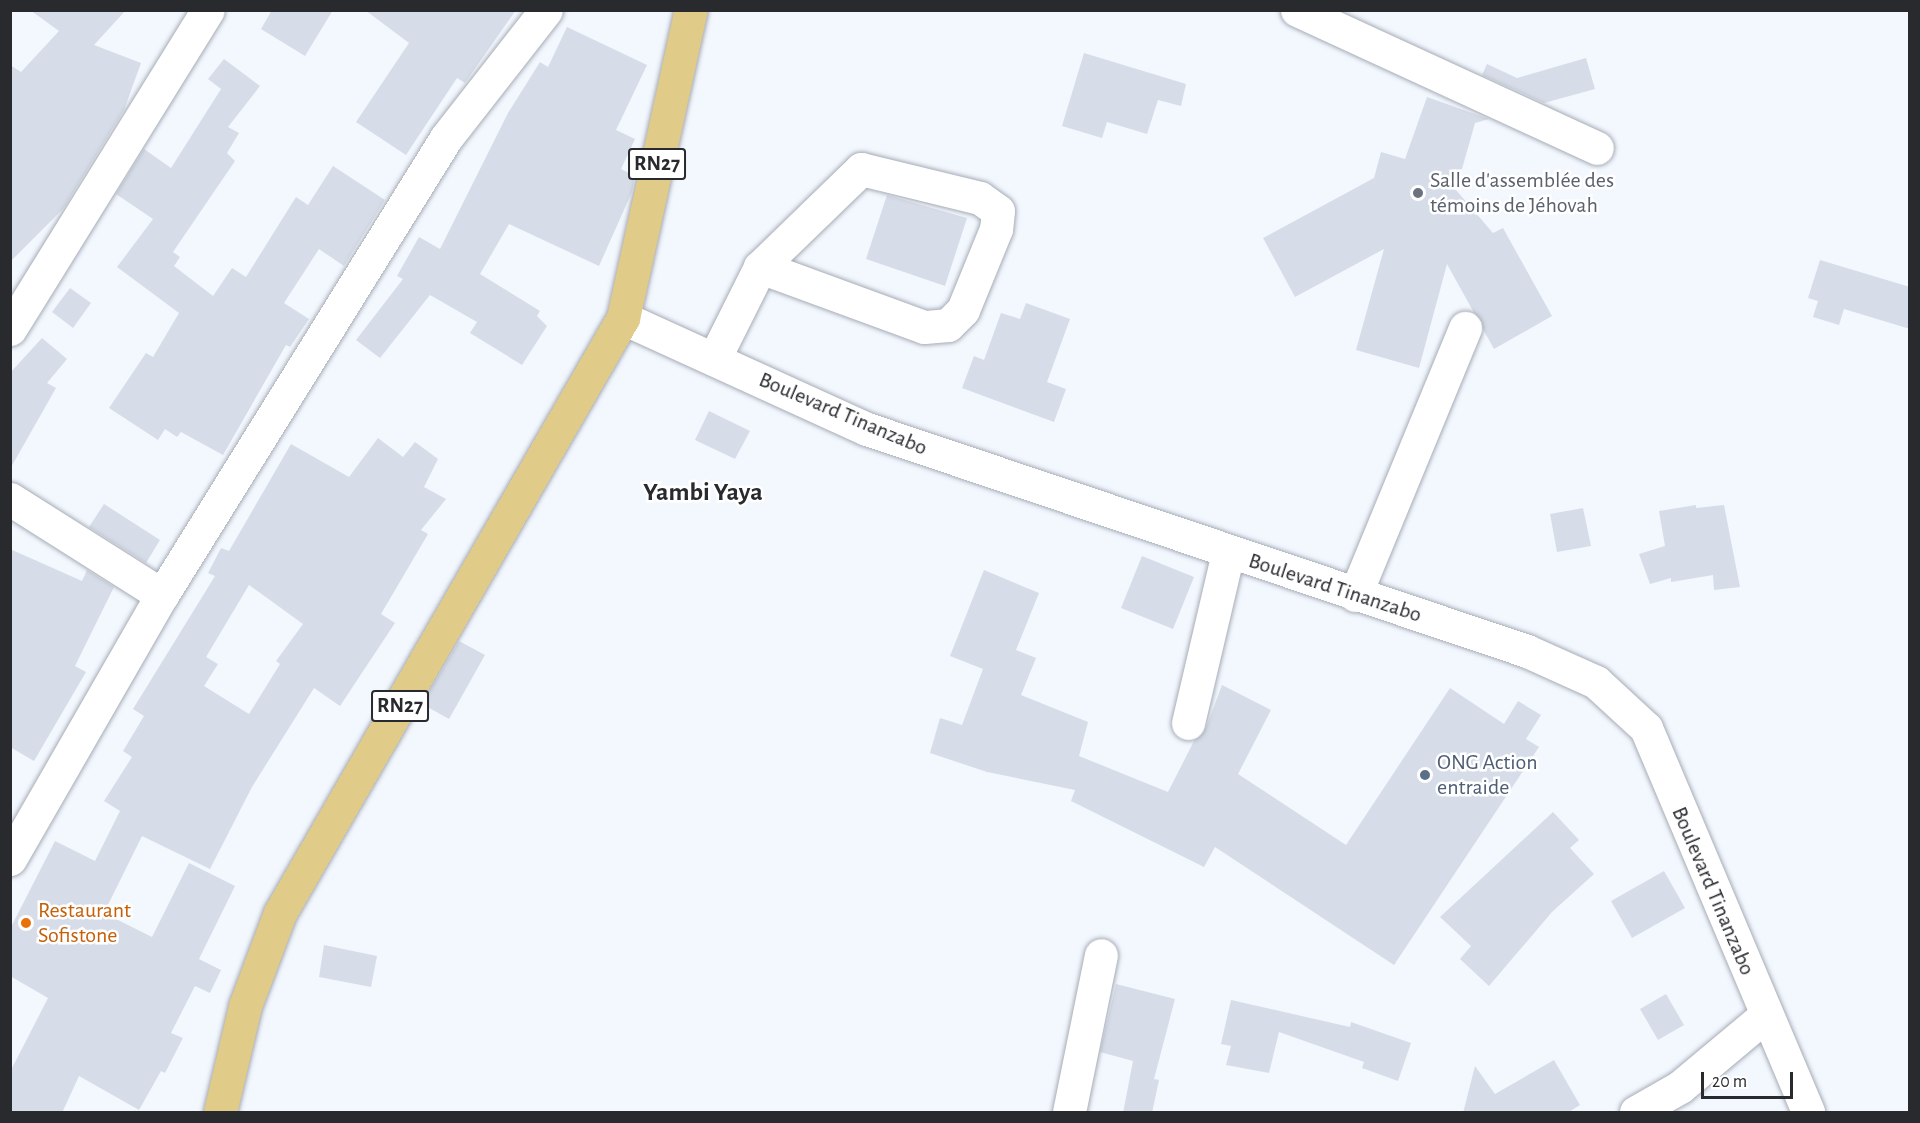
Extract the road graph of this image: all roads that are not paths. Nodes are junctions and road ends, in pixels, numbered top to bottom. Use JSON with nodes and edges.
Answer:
{"nodes":[{"id":1,"x":208,"y":10,"type":"edge"},
{"id":2,"x":546,"y":10,"type":"edge"},
{"id":3,"x":691,"y":10,"type":"edge"},
{"id":4,"x":1297,"y":10,"type":"edge"},
{"id":5,"x":1597,"y":148,"type":"dead end"},
{"id":6,"x":760,"y":267,"type":"junction"},
{"id":7,"x":623,"y":318,"type":"junction"},
{"id":8,"x":1465,"y":328,"type":"dead end"},
{"id":9,"x":10,"y":329,"type":"edge"},
{"id":10,"x":714,"y":359,"type":"junction"},
{"id":11,"x":10,"y":499,"type":"edge"},
{"id":12,"x":1228,"y":553,"type":"junction"},
{"id":13,"x":162,"y":595,"type":"junction"},
{"id":14,"x":1355,"y":595,"type":"junction"},
{"id":15,"x":1188,"y":723,"type":"dead end"},
{"id":16,"x":10,"y":860,"type":"edge"},
{"id":17,"x":1101,"y":954,"type":"dead end"},
{"id":18,"x":1766,"y":1015,"type":"junction"},
{"id":19,"x":220,"y":1113,"type":"edge"},
{"id":20,"x":1069,"y":1113,"type":"edge"},
{"id":21,"x":1636,"y":1113,"type":"edge"},
{"id":22,"x":1808,"y":1113,"type":"edge"}],
"edges":[{"from":1,"to":9,"type":"street"},
{"from":2,"to":13,"type":"street"},
{"from":3,"to":7,"type":"main road","number":"RN27"},
{"from":4,"to":5,"type":"street"},
{"from":6,"to":6,"type":"street"},
{"from":6,"to":10,"type":"street"},
{"from":7,"to":10,"type":"street","name":"Boulevard Tinanzabo"},
{"from":7,"to":19,"type":"main road","number":"RN27"},
{"from":8,"to":14,"type":"street"},
{"from":10,"to":12,"type":"street","name":"Boulevard Tinanzabo"},
{"from":11,"to":13,"type":"street"},
{"from":12,"to":14,"type":"street","name":"Boulevard Tinanzabo"},
{"from":12,"to":15,"type":"street"},
{"from":13,"to":16,"type":"street"},
{"from":14,"to":18,"type":"street","name":"Boulevard Tinanzabo"},
{"from":17,"to":20,"type":"street"},
{"from":18,"to":21,"type":"street"},
{"from":18,"to":22,"type":"street","name":"Boulevard Tinanzabo"}]}
